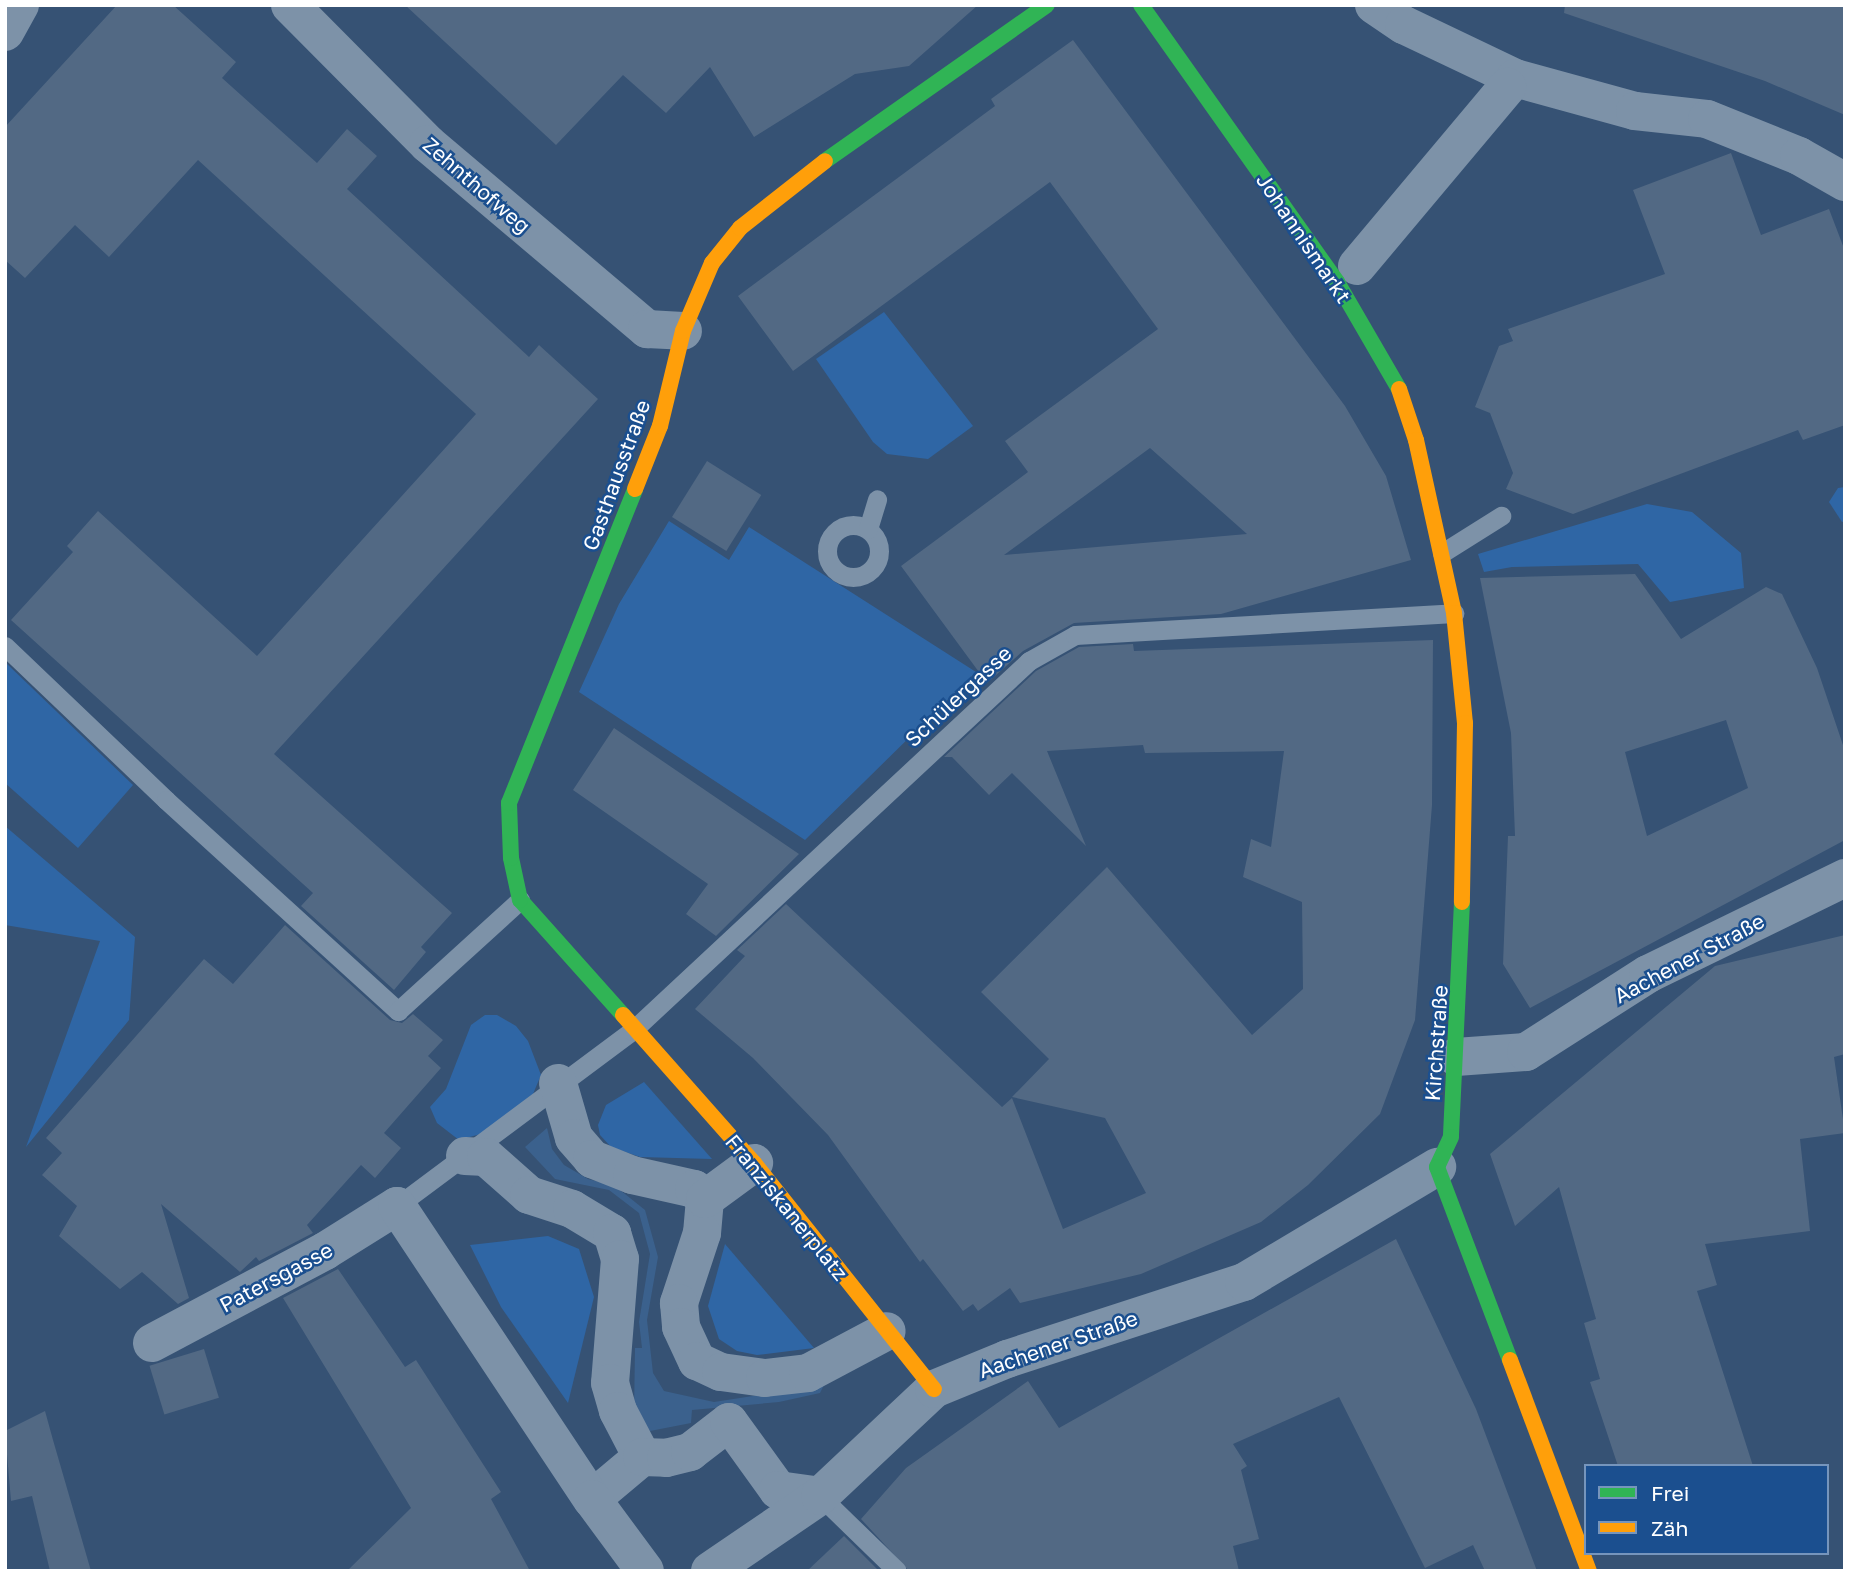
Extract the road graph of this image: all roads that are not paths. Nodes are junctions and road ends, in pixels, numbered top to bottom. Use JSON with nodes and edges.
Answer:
{"nodes":[{"id":1,"x":20,"y":5,"type":"edge"},
{"id":2,"x":290,"y":5,"type":"edge"},
{"id":3,"x":1047,"y":5,"type":"edge"},
{"id":4,"x":1142,"y":5,"type":"edge"},
{"id":5,"x":1374,"y":5,"type":"edge"},
{"id":6,"x":5,"y":32,"type":"edge"},
{"id":7,"x":1507,"y":87,"type":"dead end"},
{"id":8,"x":1845,"y":182,"type":"edge"},
{"id":9,"x":1357,"y":265,"type":"dead end"},
{"id":10,"x":683,"y":331,"type":"junction"},
{"id":11,"x":1429,"y":490,"type":"joint"},
{"id":12,"x":877,"y":499,"type":"dead end"},
{"id":13,"x":1501,"y":516,"type":"dead end"},
{"id":14,"x":868,"y":529,"type":"dead end"},
{"id":15,"x":1442,"y":553,"type":"junction"},
{"id":16,"x":1454,"y":613,"type":"junction"},
{"id":17,"x":5,"y":646,"type":"edge"},
{"id":18,"x":1845,"y":878,"type":"edge"},
{"id":19,"x":520,"y":900,"type":"junction"},
{"id":20,"x":632,"y":1031,"type":"junction"},
{"id":21,"x":1456,"y":1057,"type":"junction"},
{"id":22,"x":558,"y":1083,"type":"junction"},
{"id":23,"x":464,"y":1156,"type":"junction"},
{"id":24,"x":754,"y":1163,"type":"junction"},
{"id":25,"x":1437,"y":1167,"type":"junction"},
{"id":26,"x":705,"y":1199,"type":"junction"},
{"id":27,"x":397,"y":1206,"type":"junction"},
{"id":28,"x":648,"y":1301,"type":"junction"},
{"id":29,"x":887,"y":1331,"type":"junction"},
{"id":30,"x":152,"y":1343,"type":"dead end"},
{"id":31,"x":934,"y":1389,"type":"junction"},
{"id":32,"x":725,"y":1400,"type":"junction"},
{"id":33,"x":642,"y":1457,"type":"junction"},
{"id":34,"x":820,"y":1496,"type":"junction"},
{"id":35,"x":592,"y":1499,"type":"junction"},
{"id":36,"x":645,"y":1571,"type":"edge"},
{"id":37,"x":710,"y":1571,"type":"edge"},
{"id":38,"x":897,"y":1571,"type":"edge"},
{"id":39,"x":1589,"y":1571,"type":"edge"}],
"edges":[{"from":1,"to":6,"type":"street"},
{"from":2,"to":10,"type":"street","name":"Zehnthofweg"},
{"from":3,"to":10,"type":"street","name":"Gasthausstraße"},
{"from":4,"to":11,"type":"street","name":"Johannismarkt"},
{"from":5,"to":8,"type":"street"},
{"from":7,"to":9,"type":"street"},
{"from":10,"to":19,"type":"street","name":"Gasthausstraße"},
{"from":11,"to":15,"type":"street","name":"Kirchstraße"},
{"from":12,"to":14,"type":"lane"},
{"from":13,"to":15,"type":"lane"},
{"from":15,"to":16,"type":"street","name":"Kirchstraße"},
{"from":16,"to":20,"type":"lane","name":"Schülergasse"},
{"from":16,"to":21,"type":"street","name":"Kirchstraße"},
{"from":17,"to":19,"type":"lane"},
{"from":18,"to":21,"type":"street","name":"Aachener Straße"},
{"from":19,"to":20,"type":"street","name":"Gasthausstraße"},
{"from":20,"to":22,"type":"lane","name":"Schülergasse"},
{"from":20,"to":24,"type":"street","name":"Franziskanerplatz"},
{"from":21,"to":25,"type":"street","name":"Kirchstraße"},
{"from":22,"to":23,"type":"lane","name":"Schülergasse"},
{"from":22,"to":26,"type":"street"},
{"from":23,"to":27,"type":"lane","name":"Schülergasse"},
{"from":23,"to":28,"type":"street"},
{"from":24,"to":26,"type":"street"},
{"from":24,"to":29,"type":"street","name":"Franziskanerplatz"},
{"from":25,"to":31,"type":"street","name":"Aachener Straße"},
{"from":25,"to":39,"type":"street"},
{"from":26,"to":28,"type":"street"},
{"from":27,"to":30,"type":"street","name":"Patersgasse"},
{"from":27,"to":35,"type":"street"},
{"from":28,"to":32,"type":"street"},
{"from":28,"to":33,"type":"street"},
{"from":29,"to":31,"type":"street","name":"Franziskanerplatz"},
{"from":29,"to":32,"type":"street"},
{"from":31,"to":34,"type":"street","name":"Aachener Straße"},
{"from":32,"to":33,"type":"street"},
{"from":32,"to":34,"type":"street"},
{"from":33,"to":35,"type":"street"},
{"from":34,"to":37,"type":"street","name":"Aachener Straße"},
{"from":34,"to":38,"type":"lane"},
{"from":35,"to":36,"type":"street"}]}
